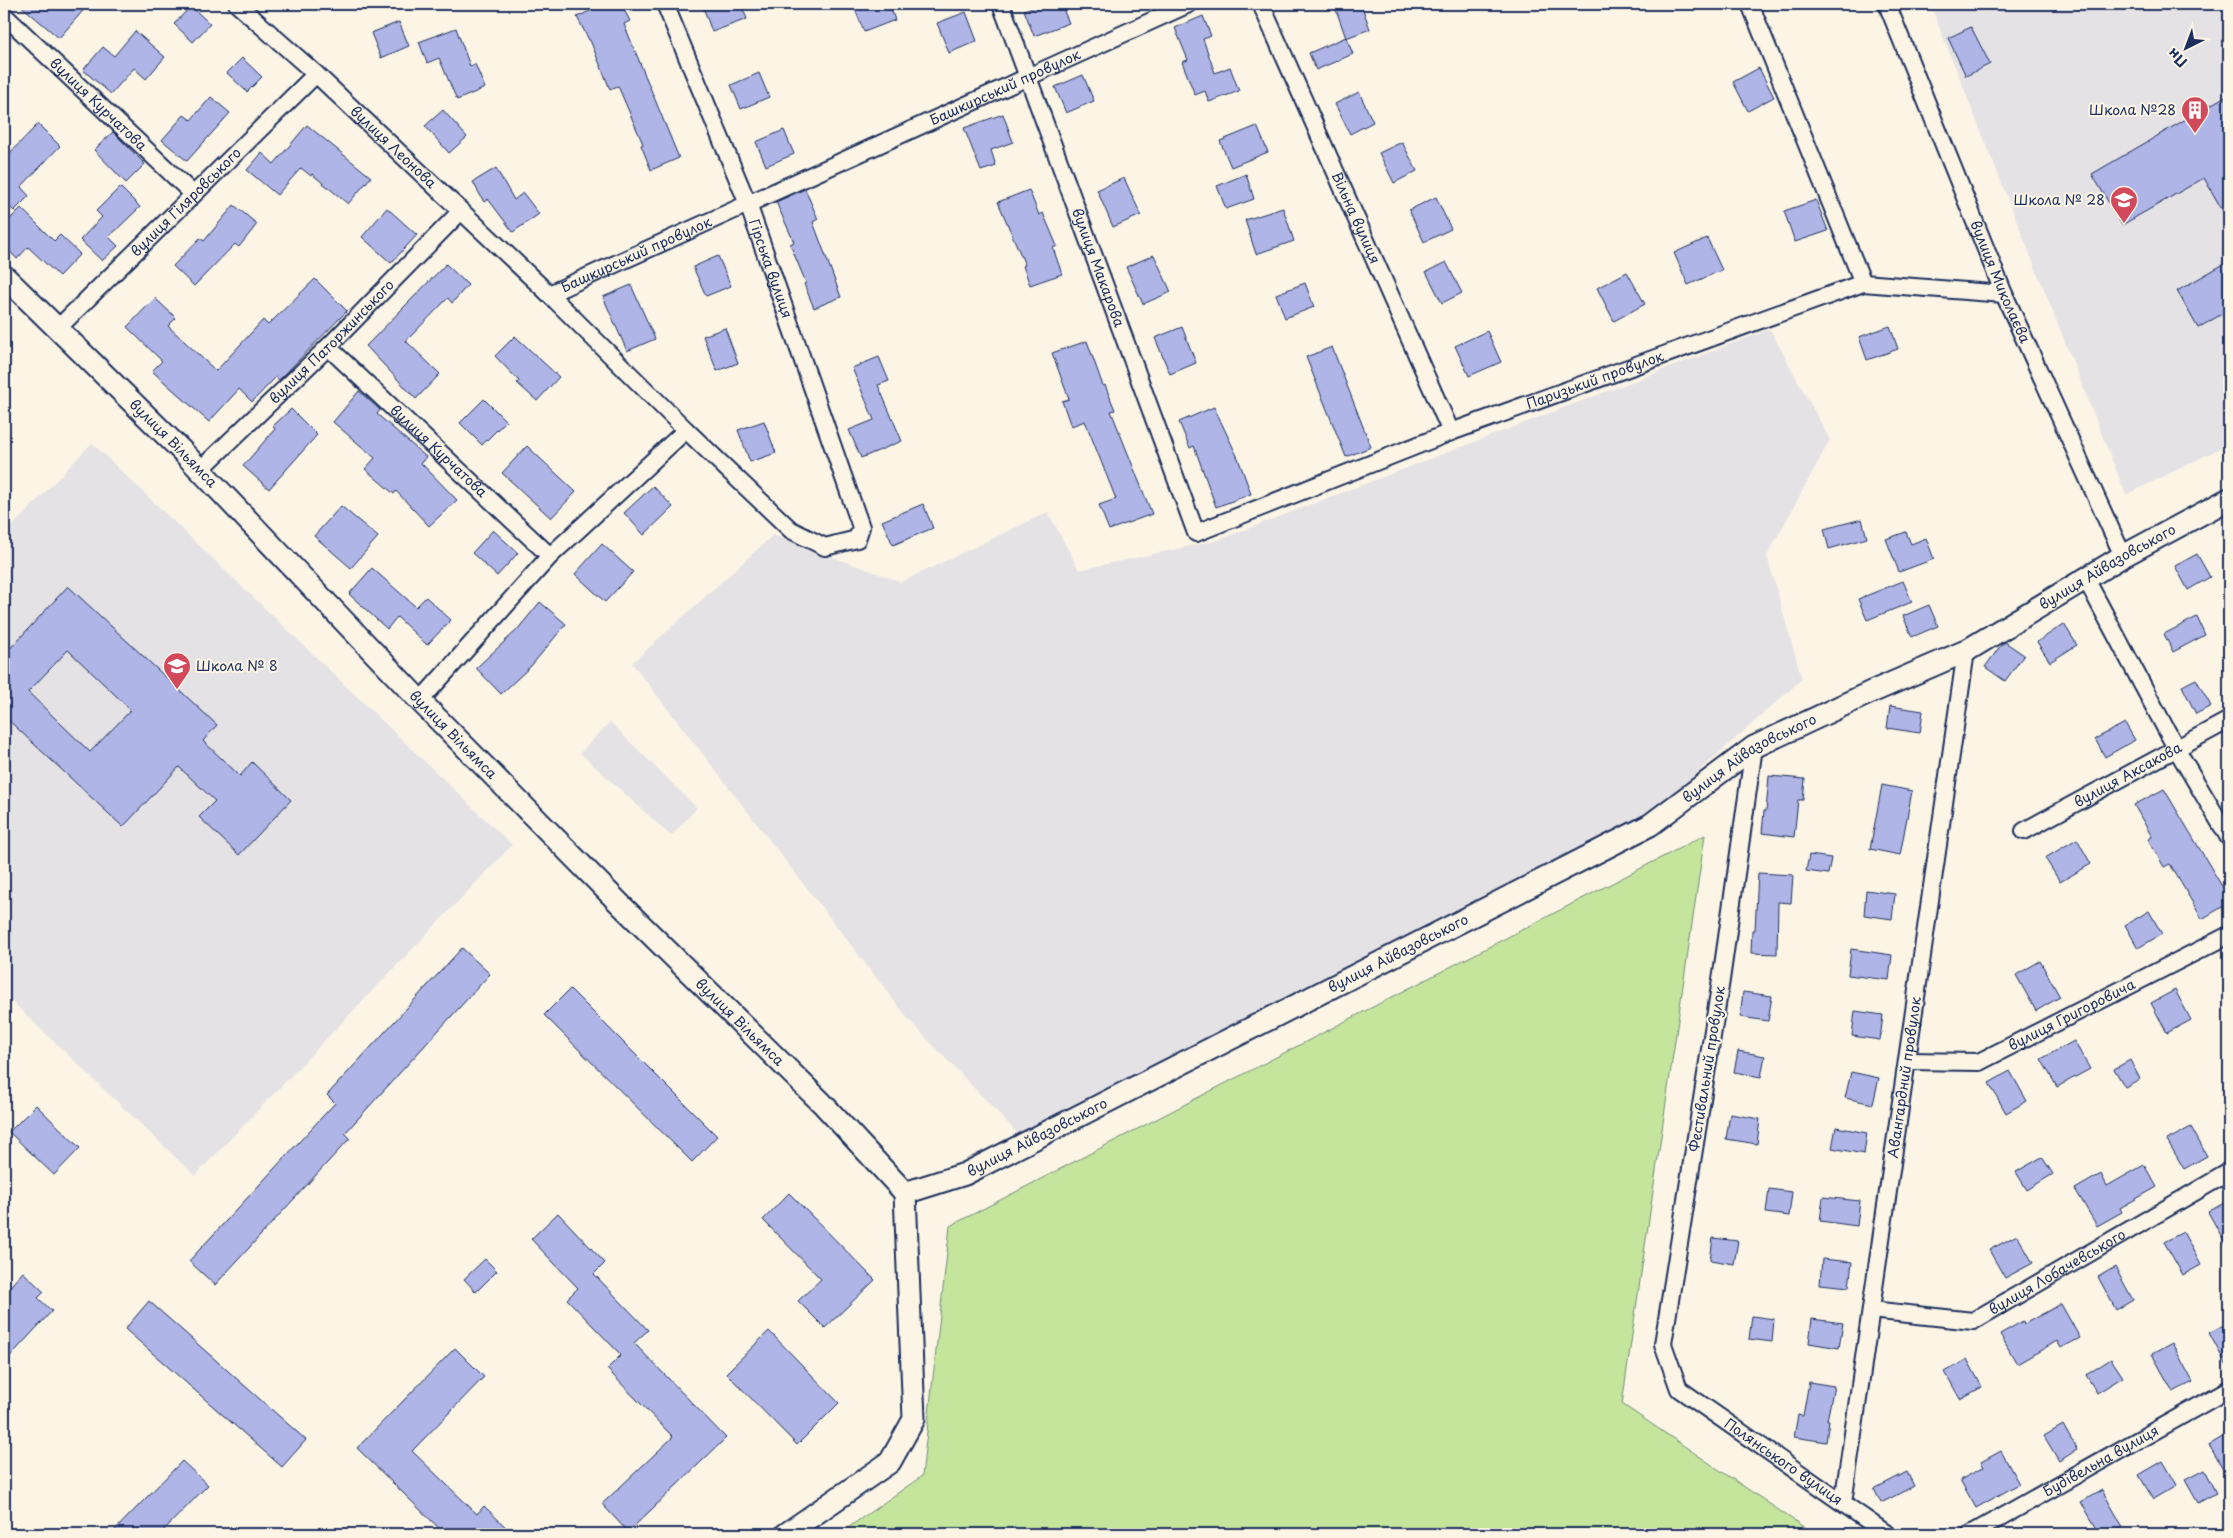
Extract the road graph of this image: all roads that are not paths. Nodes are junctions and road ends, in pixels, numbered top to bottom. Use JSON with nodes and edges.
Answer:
{"nodes":[{"id":1,"x":237,"y":4,"type":"edge"},
{"id":2,"x":665,"y":4,"type":"edge"},
{"id":3,"x":1000,"y":4,"type":"edge"},
{"id":4,"x":1189,"y":4,"type":"edge"},
{"id":5,"x":1261,"y":4,"type":"edge"},
{"id":6,"x":1750,"y":4,"type":"edge"},
{"id":7,"x":1887,"y":4,"type":"edge"},
{"id":8,"x":1166,"y":8,"type":"edge"},
{"id":9,"x":4,"y":15,"type":"edge"},
{"id":10,"x":316,"y":74,"type":"junction"},
{"id":11,"x":1027,"y":76,"type":"junction"},
{"id":12,"x":193,"y":194,"type":"junction"},
{"id":13,"x":748,"y":204,"type":"junction"},
{"id":14,"x":461,"y":211,"type":"junction"},
{"id":15,"x":4,"y":276,"type":"edge"},
{"id":16,"x":1863,"y":283,"type":"junction"},
{"id":17,"x":549,"y":294,"type":"junction"},
{"id":18,"x":2004,"y":294,"type":"junction"},
{"id":19,"x":57,"y":329,"type":"junction"},
{"id":20,"x":328,"y":347,"type":"junction"},
{"id":21,"x":686,"y":430,"type":"junction"},
{"id":22,"x":1451,"y":432,"type":"junction"},
{"id":23,"x":200,"y":470,"type":"junction"},
{"id":24,"x":2229,"y":499,"type":"edge"},
{"id":25,"x":1196,"y":533,"type":"joint"},
{"id":26,"x":857,"y":539,"type":"joint"},
{"id":27,"x":550,"y":556,"type":"junction"},
{"id":28,"x":2123,"y":556,"type":"junction"},
{"id":29,"x":2086,"y":579,"type":"junction"},
{"id":30,"x":1966,"y":651,"type":"junction"},
{"id":31,"x":420,"y":701,"type":"junction"},
{"id":32,"x":2229,"y":720,"type":"edge"},
{"id":33,"x":1754,"y":747,"type":"junction"},
{"id":34,"x":2176,"y":748,"type":"junction"},
{"id":35,"x":2024,"y":831,"type":"dead end"},
{"id":36,"x":2229,"y":838,"type":"edge"},
{"id":37,"x":2229,"y":935,"type":"edge"},
{"id":38,"x":1907,"y":1061,"type":"junction"},
{"id":39,"x":2229,"y":1172,"type":"edge"},
{"id":40,"x":905,"y":1192,"type":"junction"},
{"id":41,"x":1871,"y":1310,"type":"junction"},
{"id":42,"x":1679,"y":1389,"type":"joint"},
{"id":43,"x":2229,"y":1389,"type":"edge"},
{"id":44,"x":1844,"y":1504,"type":"junction"},
{"id":45,"x":786,"y":1534,"type":"edge"},
{"id":46,"x":1887,"y":1534,"type":"edge"},
{"id":47,"x":1971,"y":1534,"type":"edge"}],
"edges":[{"from":1,"to":10,"type":"street","name":"вулиця Леонова"},
{"from":2,"to":13,"type":"street","name":"Гірська вулиця"},
{"from":3,"to":11,"type":"street","name":"вулиця Макарова"},
{"from":4,"to":8,"type":"street","name":"Башкирський провулок"},
{"from":5,"to":22,"type":"street","name":"Вільна вулиця"},
{"from":6,"to":16,"type":"street"},
{"from":7,"to":18,"type":"street","name":"вулиця Миколаєва"},
{"from":8,"to":11,"type":"street","name":"Башкирський провулок"},
{"from":9,"to":12,"type":"street","name":"вулиця Курчатова"},
{"from":10,"to":12,"type":"street","name":"вулиця Гіляровського"},
{"from":10,"to":14,"type":"street","name":"вулиця Леонова"},
{"from":11,"to":13,"type":"street","name":"Башкирський провулок"},
{"from":11,"to":25,"type":"street","name":"вулиця Макарова"},
{"from":12,"to":19,"type":"street","name":"вулиця Гіляровського"},
{"from":13,"to":17,"type":"street","name":"Башкирський провулок"},
{"from":13,"to":26,"type":"street","name":"Гірська вулиця"},
{"from":14,"to":17,"type":"street","name":"вулиця Леонова"},
{"from":14,"to":20,"type":"street","name":"вулиця Паторжинського"},
{"from":15,"to":19,"type":"street","name":"вулиця Вільямса"},
{"from":16,"to":18,"type":"street","name":"Паризький провулок"},
{"from":16,"to":22,"type":"street","name":"Паризький провулок"},
{"from":17,"to":21,"type":"street","name":"Башкирський провулок"},
{"from":18,"to":28,"type":"street","name":"вулиця Миколаєва"},
{"from":19,"to":23,"type":"street","name":"вулиця Вільямса"},
{"from":20,"to":23,"type":"street","name":"вулиця Паторжинського"},
{"from":20,"to":27,"type":"street","name":"вулиця Курчатова"},
{"from":21,"to":26,"type":"street","name":"Башкирський провулок"},
{"from":21,"to":27,"type":"street"},
{"from":22,"to":25,"type":"street","name":"Паризький провулок"},
{"from":23,"to":31,"type":"street","name":"вулиця Вільямса"},
{"from":24,"to":28,"type":"street","name":"вулиця Айвазовського"},
{"from":27,"to":31,"type":"street"},
{"from":28,"to":29,"type":"street","name":"вулиця Айвазовського"},
{"from":29,"to":30,"type":"street","name":"вулиця Айвазовського"},
{"from":29,"to":34,"type":"street"},
{"from":30,"to":33,"type":"street","name":"вулиця Айвазовського"},
{"from":30,"to":38,"type":"street","name":"Авангардний провулок"},
{"from":31,"to":40,"type":"street","name":"вулиця Вільямса"},
{"from":32,"to":34,"type":"street","name":"вулиця Аксакова"},
{"from":33,"to":40,"type":"street","name":"вулиця Айвазовського"},
{"from":33,"to":42,"type":"street","name":"Фестивальний провулок"},
{"from":34,"to":35,"type":"street","name":"вулиця Аксакова"},
{"from":34,"to":36,"type":"street"},
{"from":37,"to":38,"type":"street","name":"вулиця Григоровича"},
{"from":38,"to":41,"type":"street","name":"Авангардний провулок"},
{"from":39,"to":41,"type":"street","name":"вулиця Лобачевського"},
{"from":40,"to":45,"type":"street"},
{"from":41,"to":44,"type":"street","name":"Авангардний провулок"},
{"from":42,"to":44,"type":"street","name":"Полянського вулиця"},
{"from":43,"to":47,"type":"street","name":"Будівельна вулиця"},
{"from":44,"to":46,"type":"street","name":"Полянського вулиця"}]}
